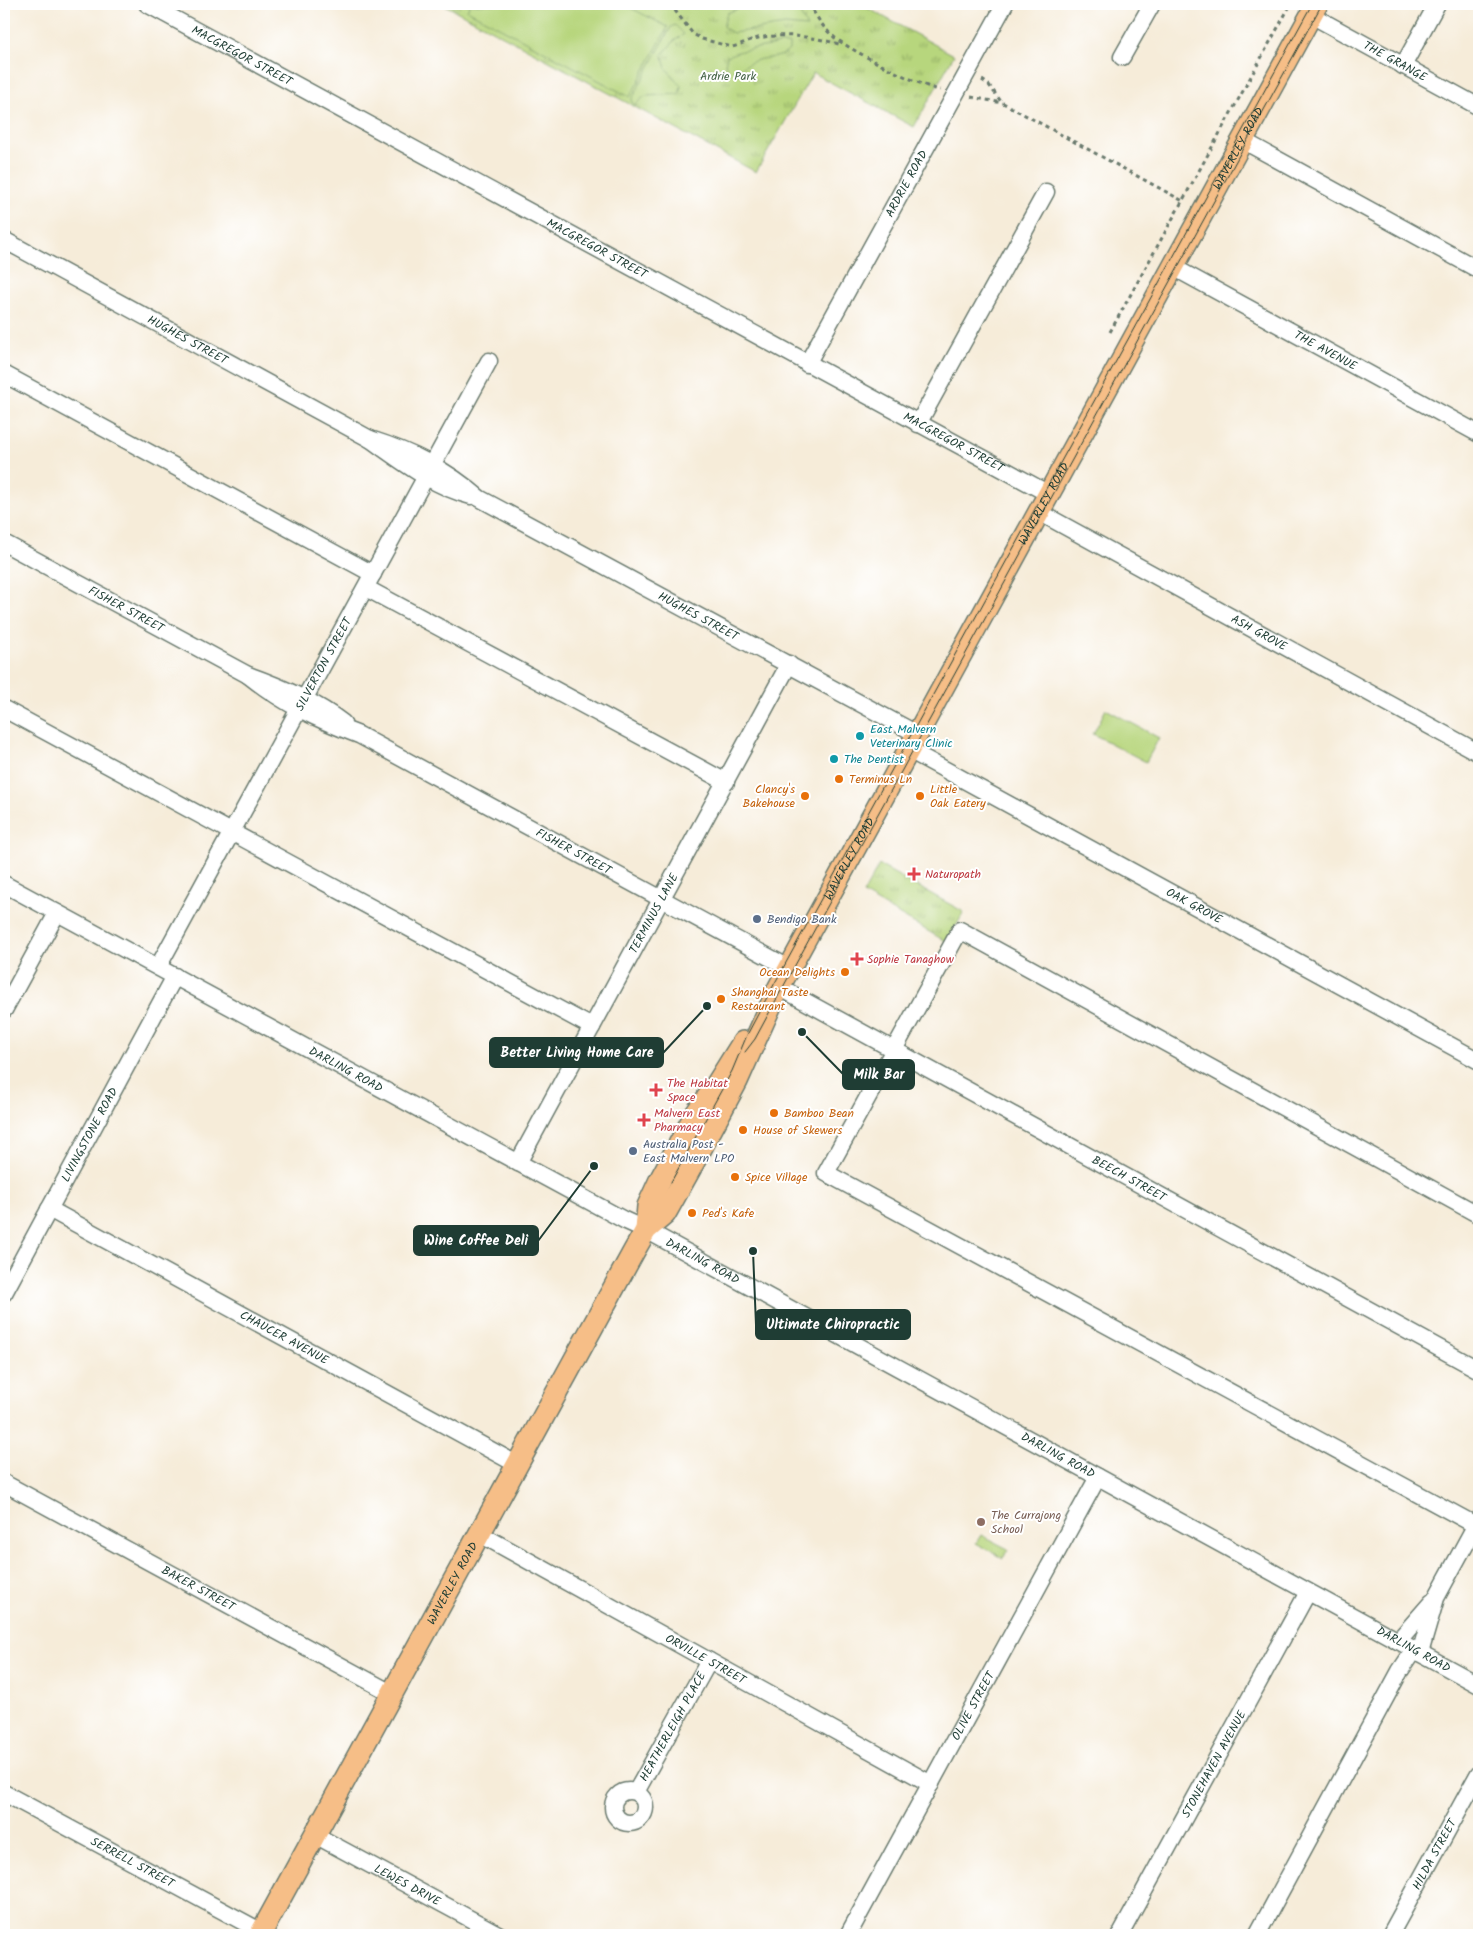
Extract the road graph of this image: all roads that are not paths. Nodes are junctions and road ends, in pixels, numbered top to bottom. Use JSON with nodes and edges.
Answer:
{"nodes":[{"id":1,"x":147,"y":4,"type":"edge"},
{"id":2,"x":1005,"y":4,"type":"edge"},
{"id":3,"x":1152,"y":4,"type":"edge"},
{"id":4,"x":1437,"y":4,"type":"edge"},
{"id":5,"x":1314,"y":10,"type":"edge"},
{"id":6,"x":1122,"y":57,"type":"dead end"},
{"id":7,"x":1403,"y":66,"type":"junction"},
{"id":8,"x":1479,"y":108,"type":"edge"},
{"id":9,"x":1242,"y":140,"type":"junction"},
{"id":10,"x":1046,"y":192,"type":"dead end"},
{"id":11,"x":4,"y":240,"type":"edge"},
{"id":12,"x":1173,"y":267,"type":"junction"},
{"id":13,"x":1479,"y":270,"type":"edge"},
{"id":14,"x":489,"y":361,"type":"dead end"},
{"id":15,"x":807,"y":364,"type":"junction"},
{"id":16,"x":4,"y":374,"type":"edge"},
{"id":17,"x":918,"y":424,"type":"junction"},
{"id":18,"x":1479,"y":434,"type":"edge"},
{"id":19,"x":430,"y":470,"type":"junction"},
{"id":20,"x":1044,"y":503,"type":"junction"},
{"id":21,"x":4,"y":543,"type":"edge"},
{"id":22,"x":370,"y":581,"type":"junction"},
{"id":23,"x":789,"y":664,"type":"junction"},
{"id":24,"x":302,"y":704,"type":"junction"},
{"id":25,"x":4,"y":709,"type":"edge"},
{"id":26,"x":913,"y":742,"type":"junction"},
{"id":27,"x":1479,"y":753,"type":"edge"},
{"id":28,"x":726,"y":782,"type":"junction"},
{"id":29,"x":232,"y":832,"type":"junction"},
{"id":30,"x":4,"y":884,"type":"edge"},
{"id":31,"x":661,"y":899,"type":"junction"},
{"id":32,"x":57,"y":913,"type":"junction"},
{"id":33,"x":158,"y":967,"type":"junction"},
{"id":34,"x":789,"y":968,"type":"junction"},
{"id":35,"x":175,"y":976,"type":"junction"},
{"id":36,"x":774,"y":995,"type":"junction"},
{"id":37,"x":4,"y":1010,"type":"edge"},
{"id":38,"x":592,"y":1027,"type":"junction"},
{"id":39,"x":894,"y":1050,"type":"junction"},
{"id":40,"x":1479,"y":1061,"type":"edge"},
{"id":41,"x":518,"y":1163,"type":"junction"},
{"id":42,"x":49,"y":1209,"type":"junction"},
{"id":43,"x":1479,"y":1215,"type":"edge"},
{"id":44,"x":646,"y":1230,"type":"junction"},
{"id":45,"x":4,"y":1292,"type":"edge"},
{"id":46,"x":1479,"y":1370,"type":"edge"},
{"id":47,"x":518,"y":1465,"type":"junction"},
{"id":48,"x":1098,"y":1477,"type":"junction"},
{"id":49,"x":4,"y":1483,"type":"edge"},
{"id":50,"x":1478,"y":1524,"type":"edge"},
{"id":51,"x":480,"y":1534,"type":"junction"},
{"id":52,"x":1308,"y":1592,"type":"junction"},
{"id":53,"x":1436,"y":1598,"type":"junction"},
{"id":54,"x":1398,"y":1641,"type":"junction"},
{"id":55,"x":1417,"y":1651,"type":"junction"},
{"id":56,"x":709,"y":1661,"type":"junction"},
{"id":57,"x":1479,"y":1685,"type":"edge"},
{"id":58,"x":393,"y":1694,"type":"junction"},
{"id":59,"x":1479,"y":1773,"type":"edge"},
{"id":60,"x":931,"y":1784,"type":"junction"},
{"id":61,"x":636,"y":1792,"type":"dead end"},
{"id":62,"x":4,"y":1793,"type":"edge"},
{"id":63,"x":315,"y":1836,"type":"junction"},
{"id":64,"x":261,"y":1933,"type":"edge"},
{"id":65,"x":500,"y":1935,"type":"edge"},
{"id":66,"x":848,"y":1935,"type":"edge"},
{"id":67,"x":1120,"y":1935,"type":"edge"},
{"id":68,"x":1257,"y":1935,"type":"edge"},
{"id":69,"x":1390,"y":1935,"type":"edge"}],
"edges":[{"from":1,"to":15,"type":"street","name":"MACGREGOR STREET"},
{"from":2,"to":15,"type":"street","name":"ARDRIE ROAD"},
{"from":3,"to":6,"type":"street"},
{"from":4,"to":7,"type":"street"},
{"from":5,"to":7,"type":"street","name":"THE GRANGE"},
{"from":5,"to":9,"type":"main road","name":"WAVERLEY ROAD"},
{"from":7,"to":8,"type":"street","name":"THE GRANGE"},
{"from":9,"to":12,"type":"main road","name":"WAVERLEY ROAD"},
{"from":9,"to":13,"type":"street"},
{"from":10,"to":17,"type":"street"},
{"from":11,"to":19,"type":"street","name":"HUGHES STREET"},
{"from":12,"to":18,"type":"street","name":"THE AVENUE"},
{"from":12,"to":20,"type":"main road","name":"WAVERLEY ROAD"},
{"from":14,"to":19,"type":"street","name":"SILVERTON STREET"},
{"from":15,"to":17,"type":"street","name":"MACGREGOR STREET"},
{"from":16,"to":22,"type":"street"},
{"from":17,"to":20,"type":"street","name":"MACGREGOR STREET"},
{"from":19,"to":22,"type":"street","name":"SILVERTON STREET"},
{"from":19,"to":23,"type":"street","name":"HUGHES STREET"},
{"from":20,"to":26,"type":"main road","name":"WAVERLEY ROAD"},
{"from":20,"to":27,"type":"street","name":"ASH GROVE"},
{"from":21,"to":24,"type":"street","name":"FISHER STREET"},
{"from":22,"to":24,"type":"street","name":"SILVERTON STREET"},
{"from":22,"to":28,"type":"street"},
{"from":23,"to":26,"type":"street","name":"HUGHES STREET"},
{"from":23,"to":28,"type":"street","name":"TERMINUS LANE"},
{"from":24,"to":29,"type":"street","name":"SILVERTON STREET"},
{"from":24,"to":31,"type":"street","name":"FISHER STREET"},
{"from":25,"to":29,"type":"street"},
{"from":26,"to":34,"type":"main road","name":"WAVERLEY ROAD"},
{"from":26,"to":40,"type":"street","name":"OAK GROVE"},
{"from":28,"to":31,"type":"street","name":"TERMINUS LANE"},
{"from":29,"to":33,"type":"street","name":"SILVERTON STREET"},
{"from":29,"to":38,"type":"street"},
{"from":30,"to":32,"type":"street","name":"DARLING ROAD"},
{"from":31,"to":34,"type":"street","name":"FISHER STREET"},
{"from":31,"to":38,"type":"street","name":"TERMINUS LANE"},
{"from":32,"to":33,"type":"street","name":"DARLING ROAD"},
{"from":32,"to":37,"type":"street"},
{"from":33,"to":35,"type":"street","name":"DARLING ROAD"},
{"from":34,"to":36,"type":"main road","name":"WAVERLEY ROAD"},
{"from":35,"to":41,"type":"street","name":"DARLING ROAD"},
{"from":35,"to":42,"type":"street","name":"LIVINGSTONE ROAD"},
{"from":36,"to":39,"type":"street","name":"BEECH STREET"},
{"from":36,"to":44,"type":"main road","name":"WAVERLEY ROAD"},
{"from":38,"to":41,"type":"street","name":"TERMINUS LANE"},
{"from":39,"to":43,"type":"street"},
{"from":39,"to":46,"type":"street","name":"BEECH STREET"},
{"from":39,"to":50,"type":"street"},
{"from":41,"to":44,"type":"street","name":"DARLING ROAD"},
{"from":42,"to":45,"type":"street","name":"LIVINGSTONE ROAD"},
{"from":42,"to":47,"type":"street","name":"CHAUCER AVENUE"},
{"from":44,"to":47,"type":"main road","name":"WAVERLEY ROAD"},
{"from":44,"to":48,"type":"street","name":"DARLING ROAD"},
{"from":47,"to":51,"type":"main road","name":"WAVERLEY ROAD"},
{"from":48,"to":52,"type":"street","name":"DARLING ROAD"},
{"from":48,"to":60,"type":"street","name":"OLIVE STREET"},
{"from":49,"to":58,"type":"street","name":"BAKER STREET"},
{"from":50,"to":53,"type":"street"},
{"from":51,"to":56,"type":"street","name":"ORVILLE STREET"},
{"from":51,"to":58,"type":"main road","name":"WAVERLEY ROAD"},
{"from":52,"to":54,"type":"street","name":"DARLING ROAD"},
{"from":52,"to":67,"type":"street","name":"STONEHAVEN AVENUE"},
{"from":53,"to":54,"type":"street"},
{"from":53,"to":55,"type":"street"},
{"from":54,"to":55,"type":"street","name":"DARLING ROAD"},
{"from":55,"to":57,"type":"street","name":"DARLING ROAD"},
{"from":55,"to":68,"type":"street"},
{"from":56,"to":60,"type":"street","name":"ORVILLE STREET"},
{"from":56,"to":61,"type":"street","name":"HEATHERLEIGH PLACE"},
{"from":58,"to":63,"type":"main road","name":"WAVERLEY ROAD"},
{"from":59,"to":69,"type":"street","name":"HILDA STREET"},
{"from":60,"to":66,"type":"street","name":"OLIVE STREET"},
{"from":62,"to":64,"type":"street","name":"SERRELL STREET"},
{"from":63,"to":64,"type":"main road","name":"WAVERLEY ROAD"},
{"from":63,"to":65,"type":"street","name":"LEWES DRIVE"}]}
